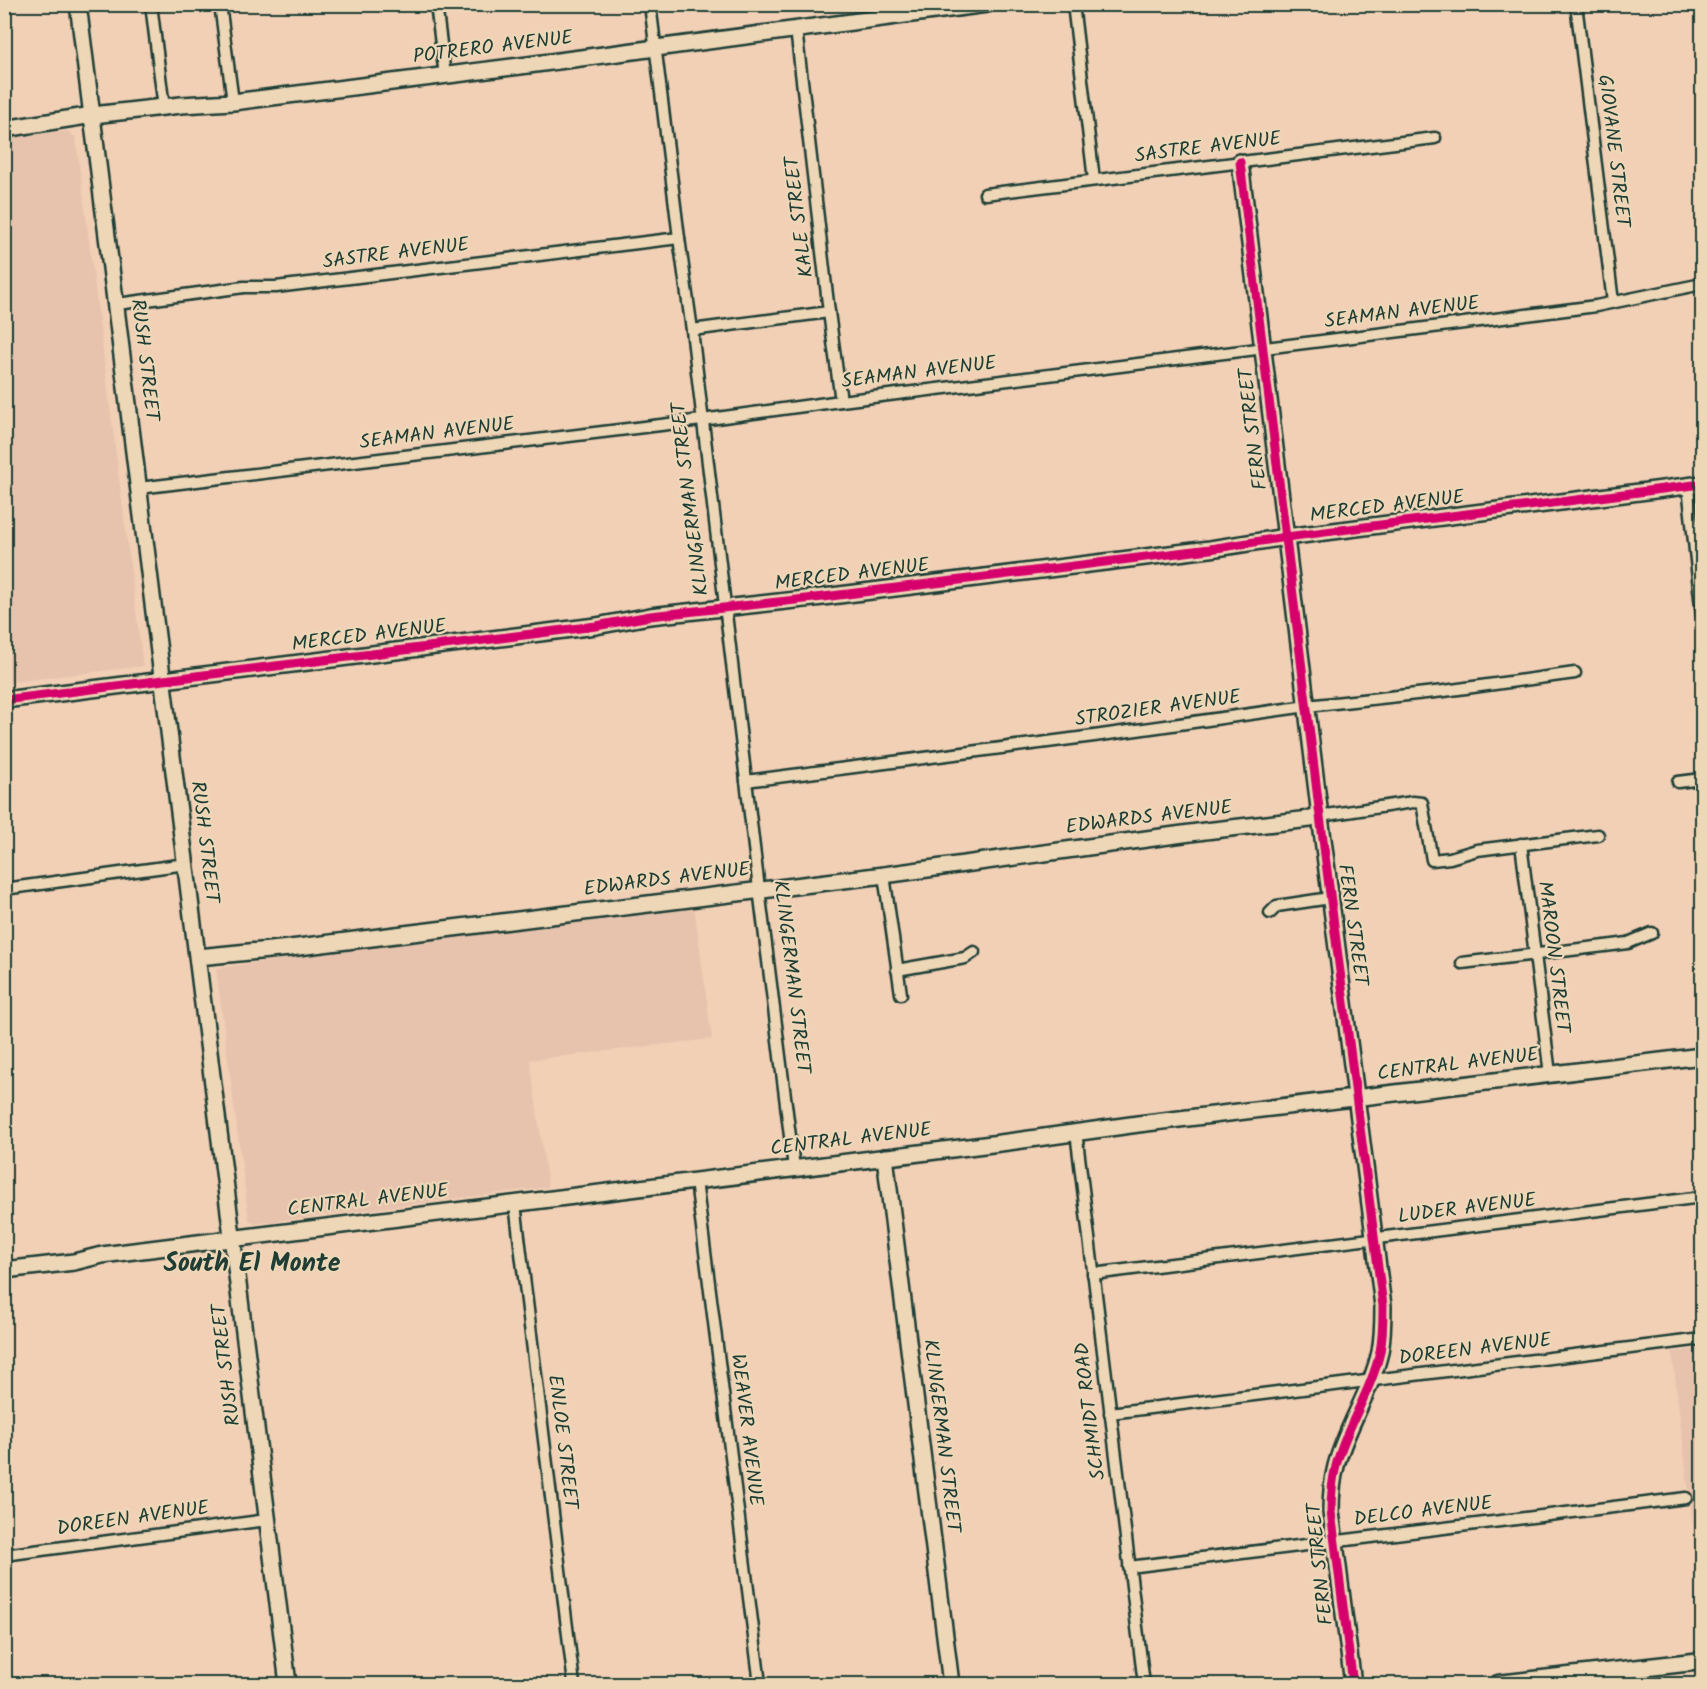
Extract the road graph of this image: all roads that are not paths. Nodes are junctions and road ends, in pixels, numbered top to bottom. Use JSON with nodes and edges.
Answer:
{"nodes":[{"id":1,"x":78,"y":4,"type":"edge"},
{"id":2,"x":151,"y":4,"type":"edge"},
{"id":3,"x":220,"y":4,"type":"edge"},
{"id":4,"x":436,"y":4,"type":"edge"},
{"id":5,"x":650,"y":4,"type":"edge"},
{"id":6,"x":987,"y":4,"type":"edge"},
{"id":7,"x":1073,"y":4,"type":"edge"},
{"id":8,"x":1576,"y":4,"type":"edge"},
{"id":9,"x":796,"y":29,"type":"junction"},
{"id":10,"x":656,"y":49,"type":"junction"},
{"id":11,"x":445,"y":76,"type":"junction"},
{"id":12,"x":233,"y":102,"type":"junction"},
{"id":13,"x":164,"y":108,"type":"junction"},
{"id":14,"x":93,"y":115,"type":"junction"},
{"id":15,"x":4,"y":129,"type":"edge"},
{"id":16,"x":1435,"y":138,"type":"dead end"},
{"id":17,"x":1240,"y":162,"type":"junction"},
{"id":18,"x":1094,"y":180,"type":"junction"},
{"id":19,"x":985,"y":194,"type":"dead end"},
{"id":20,"x":679,"y":238,"type":"junction"},
{"id":21,"x":1702,"y":284,"type":"edge"},
{"id":22,"x":1613,"y":302,"type":"junction"},
{"id":23,"x":117,"y":304,"type":"junction"},
{"id":24,"x":829,"y":312,"type":"junction"},
{"id":25,"x":692,"y":330,"type":"junction"},
{"id":26,"x":1263,"y":348,"type":"junction"},
{"id":27,"x":841,"y":401,"type":"junction"},
{"id":28,"x":702,"y":420,"type":"junction"},
{"id":29,"x":1695,"y":485,"type":"edge"},
{"id":30,"x":139,"y":488,"type":"junction"},
{"id":31,"x":1286,"y":537,"type":"junction"},
{"id":32,"x":725,"y":607,"type":"junction"},
{"id":33,"x":1702,"y":616,"type":"edge"},
{"id":34,"x":1575,"y":673,"type":"dead end"},
{"id":35,"x":163,"y":680,"type":"junction"},
{"id":36,"x":4,"y":700,"type":"edge"},
{"id":37,"x":1307,"y":706,"type":"junction"},
{"id":38,"x":1702,"y":779,"type":"edge"},
{"id":39,"x":746,"y":781,"type":"junction"},
{"id":40,"x":1678,"y":782,"type":"dead end"},
{"id":41,"x":1320,"y":816,"type":"junction"},
{"id":42,"x":1598,"y":835,"type":"dead end"},
{"id":43,"x":1521,"y":844,"type":"junction"},
{"id":44,"x":186,"y":864,"type":"junction"},
{"id":45,"x":884,"y":875,"type":"junction"},
{"id":46,"x":4,"y":889,"type":"edge"},
{"id":47,"x":759,"y":890,"type":"junction"},
{"id":48,"x":1330,"y":898,"type":"junction"},
{"id":49,"x":1270,"y":913,"type":"dead end"},
{"id":50,"x":1652,"y":933,"type":"dead end"},
{"id":51,"x":974,"y":952,"type":"dead end"},
{"id":52,"x":1534,"y":953,"type":"junction"},
{"id":53,"x":198,"y":957,"type":"junction"},
{"id":54,"x":1462,"y":963,"type":"dead end"},
{"id":55,"x":897,"y":970,"type":"junction"},
{"id":56,"x":902,"y":994,"type":"dead end"},
{"id":57,"x":1702,"y":1056,"type":"edge"},
{"id":58,"x":1550,"y":1074,"type":"junction"},
{"id":59,"x":1357,"y":1098,"type":"junction"},
{"id":60,"x":1076,"y":1132,"type":"junction"},
{"id":61,"x":885,"y":1157,"type":"junction"},
{"id":62,"x":794,"y":1168,"type":"junction"},
{"id":63,"x":696,"y":1181,"type":"junction"},
{"id":64,"x":1702,"y":1197,"type":"edge"},
{"id":65,"x":515,"y":1204,"type":"junction"},
{"id":66,"x":233,"y":1239,"type":"junction"},
{"id":67,"x":1374,"y":1239,"type":"junction"},
{"id":68,"x":4,"y":1270,"type":"edge"},
{"id":69,"x":1093,"y":1274,"type":"junction"},
{"id":70,"x":1702,"y":1339,"type":"edge"},
{"id":71,"x":1370,"y":1381,"type":"junction"},
{"id":72,"x":1110,"y":1413,"type":"junction"},
{"id":73,"x":1686,"y":1498,"type":"dead end"},
{"id":74,"x":267,"y":1520,"type":"junction"},
{"id":75,"x":1335,"y":1541,"type":"junction"},
{"id":76,"x":4,"y":1555,"type":"edge"},
{"id":77,"x":1129,"y":1567,"type":"junction"},
{"id":78,"x":1702,"y":1661,"type":"edge"},
{"id":79,"x":288,"y":1684,"type":"edge"},
{"id":80,"x":574,"y":1684,"type":"edge"},
{"id":81,"x":760,"y":1684,"type":"edge"},
{"id":82,"x":951,"y":1684,"type":"edge"},
{"id":83,"x":1144,"y":1684,"type":"edge"},
{"id":84,"x":1353,"y":1684,"type":"edge"},
{"id":85,"x":1498,"y":1684,"type":"edge"}],
"edges":[{"from":1,"to":14,"type":"street","name":"RUSH STREET"},
{"from":2,"to":13,"type":"street"},
{"from":3,"to":12,"type":"street"},
{"from":4,"to":11,"type":"street"},
{"from":5,"to":10,"type":"street","name":"KLINGERMAN STREET"},
{"from":6,"to":9,"type":"street","name":"POTRERO AVENUE"},
{"from":7,"to":18,"type":"street"},
{"from":8,"to":22,"type":"street","name":"GIOVANE STREET"},
{"from":9,"to":10,"type":"street","name":"POTRERO AVENUE"},
{"from":9,"to":24,"type":"street","name":"KALE STREET"},
{"from":10,"to":11,"type":"street","name":"POTRERO AVENUE"},
{"from":10,"to":20,"type":"street","name":"KLINGERMAN STREET"},
{"from":11,"to":12,"type":"street","name":"POTRERO AVENUE"},
{"from":12,"to":13,"type":"street","name":"POTRERO AVENUE"},
{"from":13,"to":14,"type":"street","name":"POTRERO AVENUE"},
{"from":14,"to":15,"type":"street","name":"POTRERO AVENUE"},
{"from":14,"to":23,"type":"street","name":"RUSH STREET"},
{"from":16,"to":17,"type":"street","name":"SASTRE AVENUE"},
{"from":17,"to":18,"type":"street","name":"SASTRE AVENUE"},
{"from":17,"to":26,"type":"street","name":"FERN STREET"},
{"from":18,"to":19,"type":"street","name":"SASTRE AVENUE"},
{"from":20,"to":23,"type":"street","name":"SASTRE AVENUE"},
{"from":20,"to":25,"type":"street","name":"KLINGERMAN STREET"},
{"from":21,"to":22,"type":"street","name":"SEAMAN AVENUE"},
{"from":22,"to":26,"type":"street","name":"SEAMAN AVENUE"},
{"from":23,"to":30,"type":"street","name":"RUSH STREET"},
{"from":24,"to":25,"type":"street"},
{"from":24,"to":27,"type":"street","name":"KALE STREET"},
{"from":25,"to":28,"type":"street","name":"KLINGERMAN STREET"},
{"from":26,"to":27,"type":"street","name":"SEAMAN AVENUE"},
{"from":26,"to":31,"type":"street","name":"FERN STREET"},
{"from":27,"to":28,"type":"street","name":"SEAMAN AVENUE"},
{"from":28,"to":30,"type":"street","name":"SEAMAN AVENUE"},
{"from":28,"to":32,"type":"street","name":"KLINGERMAN STREET"},
{"from":29,"to":31,"type":"street","name":"MERCED AVENUE"},
{"from":29,"to":33,"type":"street"},
{"from":30,"to":35,"type":"street","name":"RUSH STREET"},
{"from":31,"to":32,"type":"street","name":"MERCED AVENUE"},
{"from":31,"to":37,"type":"street","name":"FERN STREET"},
{"from":32,"to":35,"type":"street","name":"MERCED AVENUE"},
{"from":32,"to":39,"type":"street","name":"KLINGERMAN STREET"},
{"from":34,"to":37,"type":"street","name":"STROZIER AVENUE"},
{"from":35,"to":36,"type":"street","name":"MERCED AVENUE"},
{"from":35,"to":44,"type":"street","name":"RUSH STREET"},
{"from":37,"to":39,"type":"street","name":"STROZIER AVENUE"},
{"from":37,"to":41,"type":"street","name":"FERN STREET"},
{"from":38,"to":40,"type":"street"},
{"from":39,"to":47,"type":"street","name":"KLINGERMAN STREET"},
{"from":41,"to":43,"type":"street"},
{"from":41,"to":45,"type":"street","name":"EDWARDS AVENUE"},
{"from":41,"to":48,"type":"street","name":"FERN STREET"},
{"from":42,"to":43,"type":"street"},
{"from":43,"to":52,"type":"street","name":"MAROON STREET"},
{"from":44,"to":46,"type":"street"},
{"from":44,"to":53,"type":"street","name":"RUSH STREET"},
{"from":45,"to":47,"type":"street","name":"EDWARDS AVENUE"},
{"from":45,"to":55,"type":"street"},
{"from":47,"to":53,"type":"street","name":"EDWARDS AVENUE"},
{"from":47,"to":62,"type":"street","name":"KLINGERMAN STREET"},
{"from":48,"to":49,"type":"street"},
{"from":48,"to":59,"type":"street","name":"FERN STREET"},
{"from":50,"to":52,"type":"street"},
{"from":51,"to":55,"type":"street"},
{"from":52,"to":54,"type":"street"},
{"from":52,"to":58,"type":"street","name":"MAROON STREET"},
{"from":53,"to":66,"type":"street","name":"RUSH STREET"},
{"from":55,"to":56,"type":"street"},
{"from":57,"to":58,"type":"street","name":"CENTRAL AVENUE"},
{"from":58,"to":59,"type":"street","name":"CENTRAL AVENUE"},
{"from":59,"to":60,"type":"street","name":"CENTRAL AVENUE"},
{"from":59,"to":67,"type":"street","name":"FERN STREET"},
{"from":60,"to":61,"type":"street","name":"CENTRAL AVENUE"},
{"from":60,"to":69,"type":"street","name":"SCHMIDT ROAD"},
{"from":61,"to":62,"type":"street","name":"CENTRAL AVENUE"},
{"from":61,"to":82,"type":"street","name":"KLINGERMAN STREET"},
{"from":62,"to":63,"type":"street","name":"CENTRAL AVENUE"},
{"from":63,"to":65,"type":"street","name":"CENTRAL AVENUE"},
{"from":63,"to":81,"type":"street","name":"WEAVER AVENUE"},
{"from":64,"to":67,"type":"street","name":"LUDER AVENUE"},
{"from":65,"to":66,"type":"street","name":"CENTRAL AVENUE"},
{"from":65,"to":80,"type":"street","name":"ENLOE STREET"},
{"from":66,"to":68,"type":"street","name":"CENTRAL AVENUE"},
{"from":66,"to":74,"type":"street","name":"RUSH STREET"},
{"from":67,"to":69,"type":"street","name":"LUDER AVENUE"},
{"from":67,"to":71,"type":"street","name":"FERN STREET"},
{"from":69,"to":72,"type":"street","name":"SCHMIDT ROAD"},
{"from":70,"to":71,"type":"street","name":"DOREEN AVENUE"},
{"from":71,"to":72,"type":"street","name":"DOREEN AVENUE"},
{"from":71,"to":75,"type":"street","name":"FERN STREET"},
{"from":72,"to":77,"type":"street","name":"SCHMIDT ROAD"},
{"from":73,"to":75,"type":"street","name":"DELCO AVENUE"},
{"from":74,"to":76,"type":"street","name":"DOREEN AVENUE"},
{"from":74,"to":79,"type":"street","name":"RUSH STREET"},
{"from":75,"to":77,"type":"street","name":"DELCO AVENUE"},
{"from":75,"to":84,"type":"street","name":"FERN STREET"},
{"from":77,"to":83,"type":"street","name":"SCHMIDT ROAD"},
{"from":78,"to":85,"type":"main road"}]}
